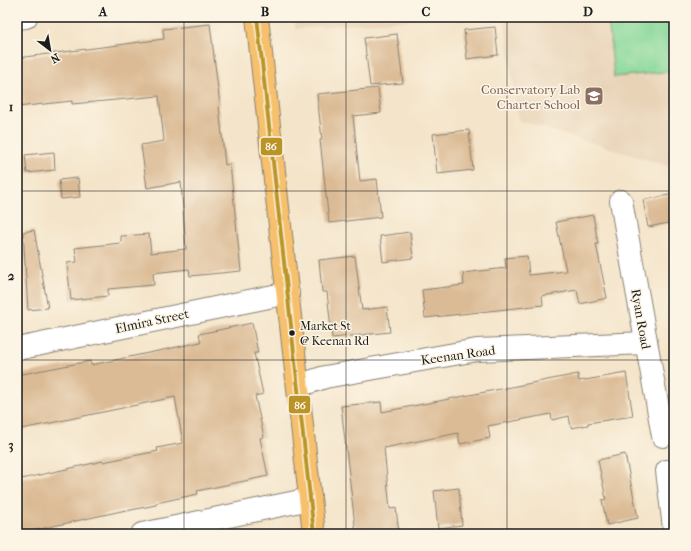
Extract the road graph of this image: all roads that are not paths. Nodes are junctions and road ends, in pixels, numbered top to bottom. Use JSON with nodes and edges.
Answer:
{"nodes":[{"id":1,"x":26,"y":17,"type":"edge"},
{"id":2,"x":257,"y":17,"type":"edge"},
{"id":3,"x":17,"y":18,"type":"edge"},
{"id":4,"x":621,"y":201,"type":"dead end"},
{"id":5,"x":288,"y":293,"type":"junction"},
{"id":6,"x":645,"y":343,"type":"junction"},
{"id":7,"x":17,"y":349,"type":"edge"},
{"id":8,"x":298,"y":386,"type":"junction"},
{"id":9,"x":663,"y":436,"type":"dead end"},
{"id":10,"x":666,"y":471,"type":"dead end"},
{"id":11,"x":310,"y":499,"type":"junction"},
{"id":12,"x":674,"y":528,"type":"edge"},
{"id":13,"x":142,"y":534,"type":"edge"},
{"id":14,"x":314,"y":534,"type":"edge"}],
"edges":[{"from":1,"to":3,"type":"street"},
{"from":2,"to":5,"type":"main road"},
{"from":4,"to":6,"type":"street","name":"Ryan Road"},
{"from":5,"to":7,"type":"street","name":"Elmira Street"},
{"from":5,"to":8,"type":"main road"},
{"from":6,"to":8,"type":"street","name":"Keenan Road"},
{"from":6,"to":9,"type":"street","name":"Ryan Road"},
{"from":8,"to":11,"type":"main road"},
{"from":10,"to":12,"type":"street"},
{"from":11,"to":13,"type":"street"},
{"from":11,"to":14,"type":"main road"}]}
